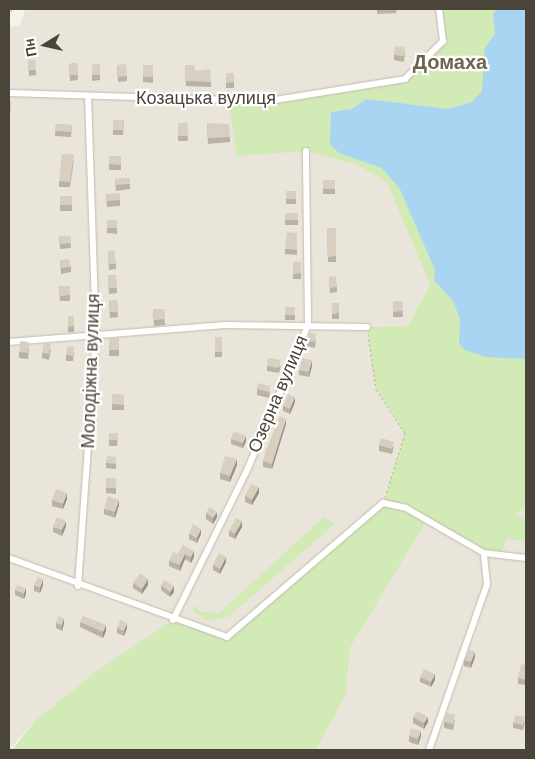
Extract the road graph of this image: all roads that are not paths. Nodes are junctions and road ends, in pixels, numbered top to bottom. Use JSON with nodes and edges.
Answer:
{"nodes":[{"id":1,"x":440,"y":9,"type":"edge"},
{"id":2,"x":9,"y":93,"type":"edge"},
{"id":3,"x":88,"y":97,"type":"junction"},
{"id":4,"x":306,"y":151,"type":"dead end"},
{"id":5,"x":308,"y":324,"type":"junction"},
{"id":6,"x":367,"y":327,"type":"road end"},
{"id":7,"x":96,"y":338,"type":"junction"},
{"id":8,"x":9,"y":342,"type":"edge"},
{"id":9,"x":484,"y":553,"type":"junction"},
{"id":10,"x":9,"y":558,"type":"edge"},
{"id":11,"x":526,"y":558,"type":"edge"},
{"id":12,"x":78,"y":586,"type":"junction"},
{"id":13,"x":173,"y":620,"type":"junction"},
{"id":14,"x":429,"y":750,"type":"edge"}],
"edges":[{"from":1,"to":3,"type":"street","name":"Козацька вулиця"},
{"from":2,"to":3,"type":"street","name":"Козацька вулиця"},
{"from":3,"to":7,"type":"street","name":"Молодіжна вулиця"},
{"from":4,"to":5,"type":"street","name":"Озерна вулиця"},
{"from":5,"to":6,"type":"street"},
{"from":5,"to":7,"type":"street"},
{"from":5,"to":13,"type":"street","name":"Озерна вулиця"},
{"from":7,"to":8,"type":"street"},
{"from":7,"to":12,"type":"street","name":"Молодіжна вулиця"},
{"from":9,"to":11,"type":"street"},
{"from":9,"to":13,"type":"street"},
{"from":9,"to":14,"type":"street"},
{"from":10,"to":12,"type":"street"},
{"from":12,"to":13,"type":"street"}]}
